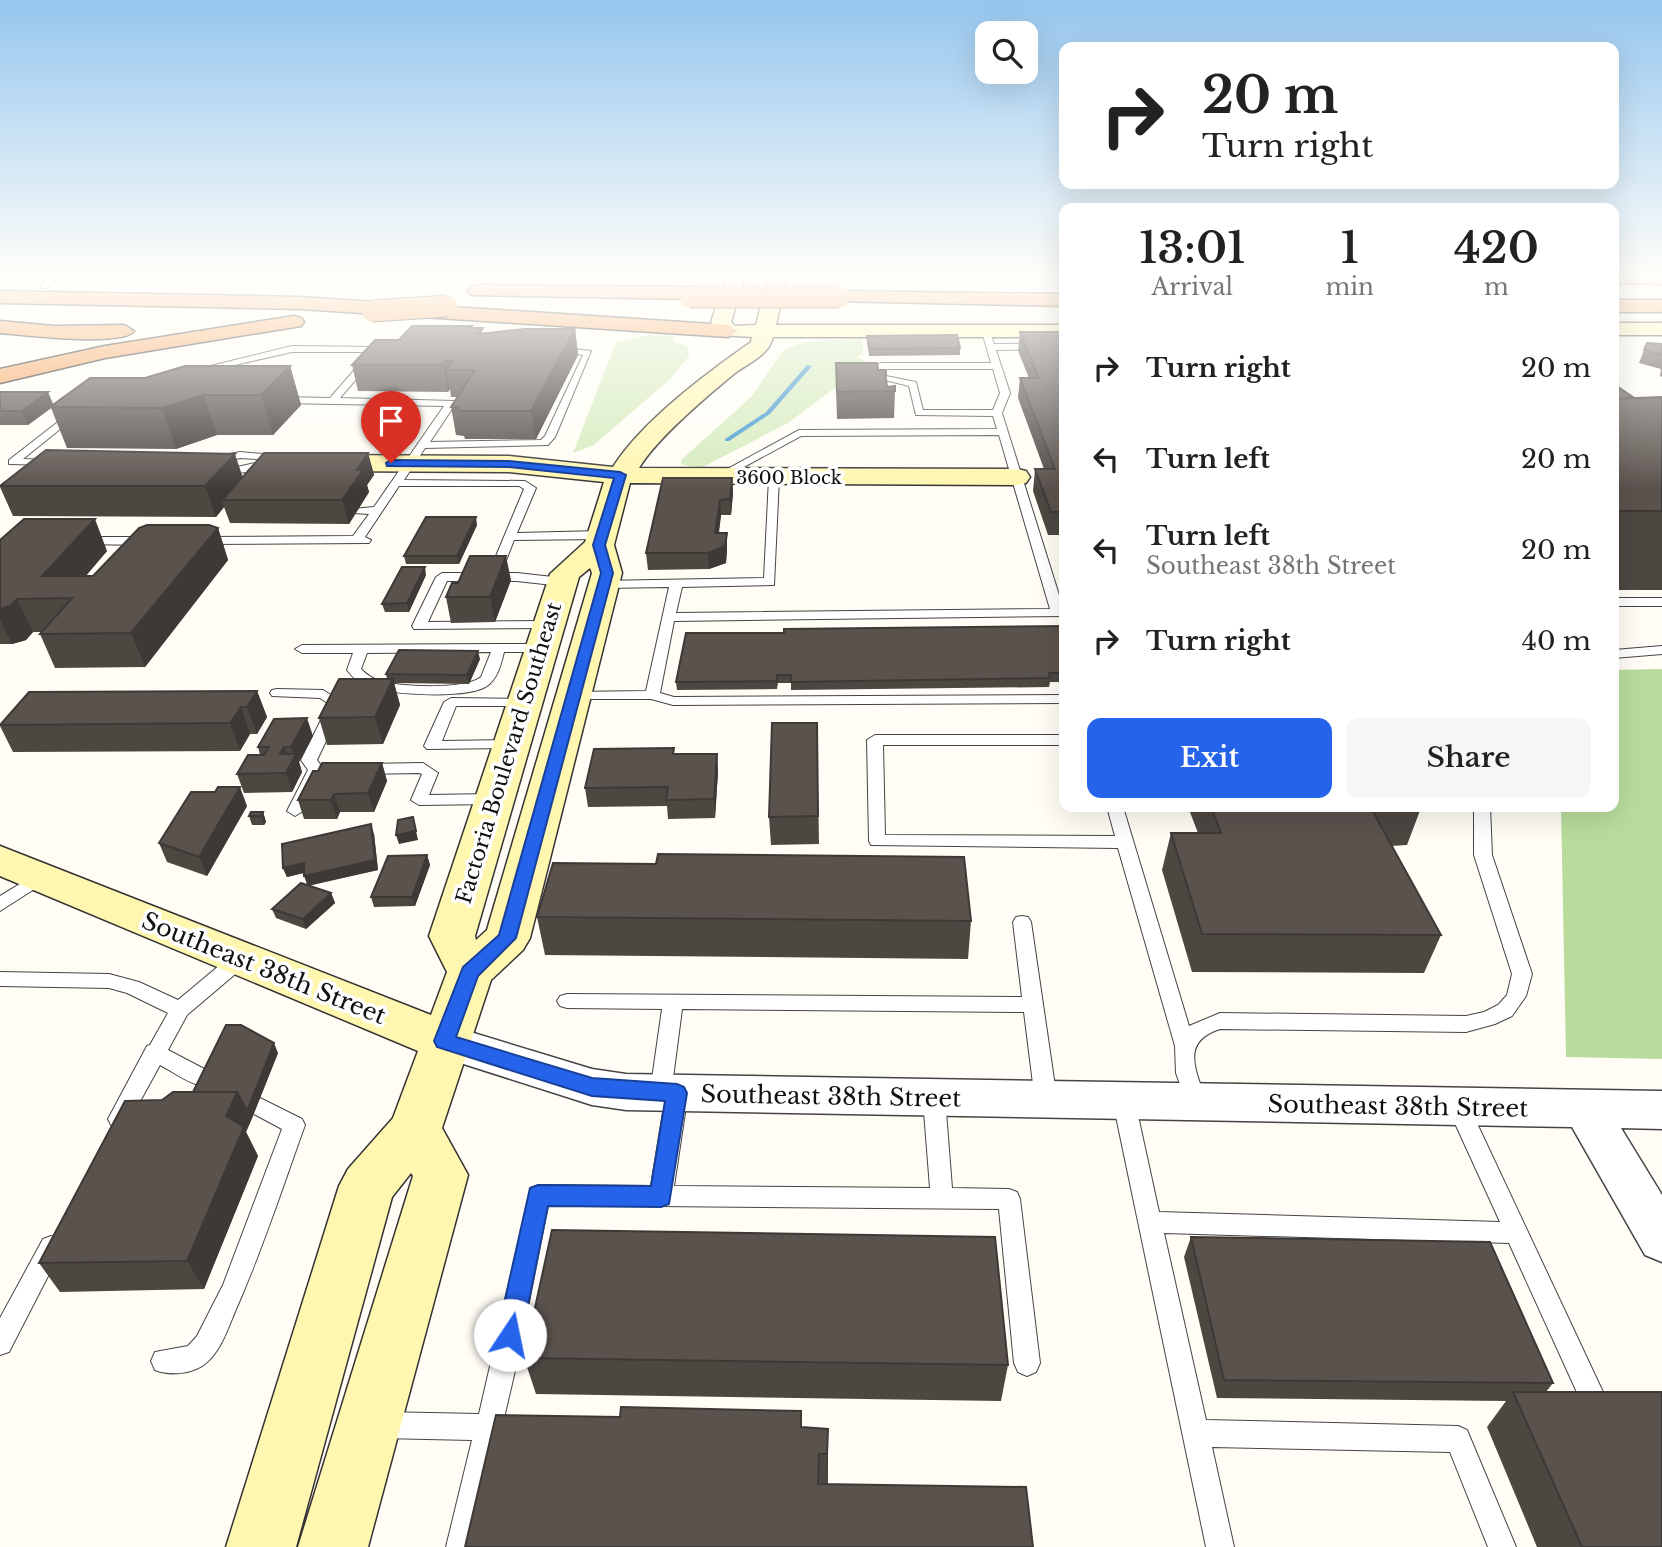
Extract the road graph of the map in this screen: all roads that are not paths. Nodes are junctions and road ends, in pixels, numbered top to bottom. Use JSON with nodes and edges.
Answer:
{"nodes":[{"id":1,"x":145,"y":346,"type":"edge"},
{"id":2,"x":720,"y":346,"type":"edge"},
{"id":3,"x":760,"y":346,"type":"edge"},
{"id":4,"x":991,"y":346,"type":"edge"},
{"id":5,"x":388,"y":348,"type":"edge"},
{"id":6,"x":377,"y":349,"type":"junction"},
{"id":7,"x":553,"y":350,"type":"edge"},
{"id":8,"x":996,"y":366,"type":"junction"},
{"id":9,"x":727,"y":369,"type":"junction"},
{"id":10,"x":182,"y":375,"type":"edge"},
{"id":11,"x":0,"y":376,"type":"edge"},
{"id":12,"x":263,"y":400,"type":"edge"},
{"id":13,"x":333,"y":400,"type":"junction"},
{"id":14,"x":88,"y":407,"type":"edge"},
{"id":15,"x":997,"y":413,"type":"junction"},
{"id":16,"x":1003,"y":432,"type":"junction"},
{"id":17,"x":13,"y":462,"type":"junction"},
{"id":18,"x":204,"y":462,"type":"edge"},
{"id":19,"x":68,"y":463,"type":"edge"},
{"id":20,"x":268,"y":463,"type":"joint"},
{"id":21,"x":411,"y":464,"type":"junction"},
{"id":22,"x":0,"y":473,"type":"edge"},
{"id":23,"x":620,"y":475,"type":"junction"},
{"id":24,"x":1017,"y":477,"type":"junction"},
{"id":25,"x":715,"y":478,"type":"junction"},
{"id":26,"x":774,"y":478,"type":"junction"},
{"id":27,"x":376,"y":510,"type":"junction"},
{"id":28,"x":357,"y":511,"type":"dead end"},
{"id":29,"x":510,"y":537,"type":"junction"},
{"id":30,"x":600,"y":540,"type":"junction"},
{"id":31,"x":65,"y":541,"type":"edge"},
{"id":32,"x":159,"y":541,"type":"edge"},
{"id":33,"x":185,"y":541,"type":"edge"},
{"id":34,"x":497,"y":568,"type":"edge"},
{"id":35,"x":562,"y":582,"type":"junction"},
{"id":36,"x":676,"y":583,"type":"junction"},
{"id":37,"x":604,"y":584,"type":"junction"},
{"id":38,"x":1619,"y":599,"type":"edge"},
{"id":39,"x":1662,"y":602,"type":"edge"},
{"id":40,"x":670,"y":617,"type":"junction"},
{"id":41,"x":545,"y":637,"type":"junction"},
{"id":42,"x":302,"y":649,"type":"dead end"},
{"id":43,"x":361,"y":649,"type":"junction"},
{"id":44,"x":499,"y":649,"type":"junction"},
{"id":45,"x":1662,"y":650,"type":"edge"},
{"id":46,"x":1619,"y":653,"type":"edge"},
{"id":47,"x":277,"y":693,"type":"dead end"},
{"id":48,"x":652,"y":695,"type":"junction"},
{"id":49,"x":1059,"y":699,"type":"edge"},
{"id":50,"x":524,"y":702,"type":"junction"},
{"id":51,"x":573,"y":718,"type":"junction"},
{"id":52,"x":1059,"y":740,"type":"edge"},
{"id":53,"x":510,"y":745,"type":"junction"},
{"id":54,"x":432,"y":746,"type":"junction"},
{"id":55,"x":423,"y":768,"type":"junction"},
{"id":56,"x":316,"y":770,"type":"junction"},
{"id":57,"x":492,"y":799,"type":"junction"},
{"id":58,"x":295,"y":811,"type":"dead end"},
{"id":59,"x":1116,"y":812,"type":"edge"},
{"id":60,"x":1482,"y":812,"type":"edge"},
{"id":61,"x":1125,"y":842,"type":"junction"},
{"id":62,"x":0,"y":860,"type":"edge"},
{"id":63,"x":41,"y":877,"type":"junction"},
{"id":64,"x":0,"y":905,"type":"edge"},
{"id":65,"x":1022,"y":922,"type":"dead end"},
{"id":66,"x":240,"y":958,"type":"junction"},
{"id":67,"x":470,"y":972,"type":"junction"},
{"id":68,"x":0,"y":979,"type":"edge"},
{"id":69,"x":567,"y":1001,"type":"dead end"},
{"id":70,"x":673,"y":1003,"type":"junction"},
{"id":71,"x":1032,"y":1005,"type":"junction"},
{"id":72,"x":180,"y":1010,"type":"junction"},
{"id":73,"x":444,"y":1041,"type":"junction"},
{"id":74,"x":1184,"y":1044,"type":"junction"},
{"id":75,"x":154,"y":1052,"type":"junction"},
{"id":76,"x":205,"y":1079,"type":"edge"},
{"id":77,"x":669,"y":1093,"type":"junction"},
{"id":78,"x":934,"y":1099,"type":"junction"},
{"id":79,"x":1046,"y":1100,"type":"junction"},
{"id":80,"x":1195,"y":1101,"type":"junction"},
{"id":81,"x":1124,"y":1102,"type":"junction"},
{"id":82,"x":260,"y":1107,"type":"dead end"},
{"id":83,"x":1459,"y":1108,"type":"junction"},
{"id":84,"x":1586,"y":1110,"type":"junction"},
{"id":85,"x":1662,"y":1110,"type":"edge"},
{"id":86,"x":415,"y":1130,"type":"junction"},
{"id":87,"x":106,"y":1143,"type":"edge"},
{"id":88,"x":661,"y":1197,"type":"junction"},
{"id":89,"x":942,"y":1199,"type":"junction"},
{"id":90,"x":1149,"y":1222,"type":"junction"},
{"id":91,"x":63,"y":1224,"type":"edge"},
{"id":92,"x":1517,"y":1233,"type":"junction"},
{"id":93,"x":1662,"y":1239,"type":"edge"},
{"id":94,"x":0,"y":1343,"type":"edge"},
{"id":95,"x":164,"y":1361,"type":"dead end"},
{"id":96,"x":1027,"y":1363,"type":"dead end"},
{"id":97,"x":1594,"y":1401,"type":"edge"},
{"id":98,"x":369,"y":1424,"type":"junction"},
{"id":99,"x":487,"y":1427,"type":"junction"},
{"id":100,"x":1196,"y":1433,"type":"junction"},
{"id":101,"x":261,"y":1547,"type":"edge"},
{"id":102,"x":333,"y":1547,"type":"edge"},
{"id":103,"x":460,"y":1547,"type":"edge"},
{"id":104,"x":1220,"y":1547,"type":"edge"},
{"id":105,"x":1502,"y":1547,"type":"edge"}],
"edges":[{"from":1,"to":11,"type":"highway"},
{"from":2,"to":9,"type":"main road"},
{"from":3,"to":9,"type":"main road","name":"Factoria Boulevard Southeast"},
{"from":4,"to":8,"type":"lane"},
{"from":5,"to":6,"type":"lane"},
{"from":6,"to":10,"type":"lane"},
{"from":6,"to":13,"type":"lane"},
{"from":7,"to":21,"type":"lane"},
{"from":8,"to":15,"type":"lane"},
{"from":8,"to":15,"type":"lane"},
{"from":9,"to":23,"type":"main road","name":"Factoria Boulevard Southeast"},
{"from":12,"to":13,"type":"lane"},
{"from":13,"to":21,"type":"lane"},
{"from":14,"to":17,"type":"lane"},
{"from":15,"to":16,"type":"lane"},
{"from":16,"to":24,"type":"lane"},
{"from":16,"to":25,"type":"lane"},
{"from":17,"to":19,"type":"lane"},
{"from":17,"to":22,"type":"lane"},
{"from":18,"to":20,"type":"lane"},
{"from":20,"to":21,"type":"main road","name":"3600 Block"},
{"from":21,"to":23,"type":"main road","name":"3600 Block"},
{"from":21,"to":27,"type":"lane"},
{"from":21,"to":29,"type":"lane"},
{"from":23,"to":25,"type":"main road","name":"3600 Block"},
{"from":23,"to":30,"type":"main road","name":"Factoria Boulevard Southeast"},
{"from":24,"to":26,"type":"main road","name":"3600 Block"},
{"from":24,"to":40,"type":"lane"},
{"from":25,"to":26,"type":"main road","name":"3600 Block"},
{"from":26,"to":36,"type":"lane"},
{"from":27,"to":28,"type":"lane"},
{"from":27,"to":33,"type":"lane"},
{"from":29,"to":30,"type":"lane"},
{"from":29,"to":34,"type":"lane"},
{"from":30,"to":35,"type":"main road","name":"Factoria Boulevard Southeast"},
{"from":30,"to":37,"type":"main road","name":"Factoria Boulevard Southeast"},
{"from":31,"to":32,"type":"lane"},
{"from":35,"to":41,"type":"main road","name":"Factoria Boulevard Southeast"},
{"from":35,"to":41,"type":"lane"},
{"from":36,"to":37,"type":"lane"},
{"from":36,"to":40,"type":"lane"},
{"from":37,"to":51,"type":"main road","name":"Factoria Boulevard Southeast"},
{"from":38,"to":39,"type":"lane"},
{"from":40,"to":48,"type":"lane"},
{"from":41,"to":44,"type":"lane"},
{"from":41,"to":50,"type":"main road","name":"Factoria Boulevard Southeast"},
{"from":42,"to":43,"type":"lane"},
{"from":43,"to":44,"type":"lane"},
{"from":43,"to":44,"type":"lane"},
{"from":45,"to":46,"type":"lane"},
{"from":47,"to":56,"type":"lane"},
{"from":48,"to":49,"type":"lane"},
{"from":48,"to":51,"type":"lane"},
{"from":50,"to":53,"type":"main road","name":"Factoria Boulevard Southeast"},
{"from":50,"to":54,"type":"lane"},
{"from":51,"to":67,"type":"main road","name":"Factoria Boulevard Southeast"},
{"from":52,"to":61,"type":"lane"},
{"from":53,"to":54,"type":"lane"},
{"from":53,"to":57,"type":"main road","name":"Factoria Boulevard Southeast"},
{"from":54,"to":55,"type":"lane"},
{"from":55,"to":56,"type":"lane"},
{"from":55,"to":57,"type":"lane"},
{"from":56,"to":58,"type":"lane"},
{"from":57,"to":67,"type":"main road","name":"Factoria Boulevard Southeast"},
{"from":59,"to":61,"type":"lane"},
{"from":60,"to":74,"type":"lane"},
{"from":61,"to":74,"type":"lane"},
{"from":62,"to":63,"type":"main road","name":"Southeast 38th Street"},
{"from":63,"to":64,"type":"lane"},
{"from":63,"to":66,"type":"main road","name":"Southeast 38th Street"},
{"from":65,"to":71,"type":"lane"},
{"from":66,"to":72,"type":"lane"},
{"from":66,"to":73,"type":"main road","name":"Southeast 38th Street"},
{"from":67,"to":73,"type":"main road","name":"Factoria Boulevard Southeast"},
{"from":68,"to":72,"type":"lane"},
{"from":69,"to":70,"type":"lane"},
{"from":70,"to":71,"type":"lane"},
{"from":70,"to":77,"type":"lane"},
{"from":71,"to":79,"type":"lane"},
{"from":72,"to":75,"type":"lane"},
{"from":73,"to":77,"type":"street","name":"Southeast 38th Street"},
{"from":73,"to":86,"type":"main road","name":"Factoria Boulevard Southeast"},
{"from":74,"to":80,"type":"lane"},
{"from":75,"to":76,"type":"lane"},
{"from":75,"to":87,"type":"lane"},
{"from":77,"to":78,"type":"street","name":"Southeast 38th Street"},
{"from":77,"to":88,"type":"lane"},
{"from":78,"to":79,"type":"street","name":"Southeast 38th Street"},
{"from":78,"to":89,"type":"lane"},
{"from":79,"to":81,"type":"street","name":"Southeast 38th Street"},
{"from":80,"to":81,"type":"street","name":"Southeast 38th Street"},
{"from":80,"to":83,"type":"street","name":"Southeast 38th Street"},
{"from":81,"to":90,"type":"lane"},
{"from":82,"to":95,"type":"lane"},
{"from":83,"to":84,"type":"street","name":"Southeast 38th Street"},
{"from":83,"to":92,"type":"lane"},
{"from":84,"to":85,"type":"street","name":"Southeast 38th Street"},
{"from":84,"to":93,"type":"street"},
{"from":86,"to":98,"type":"main road"},
{"from":86,"to":101,"type":"main road","name":"Factoria Boulevard Southeast"},
{"from":88,"to":89,"type":"lane"},
{"from":88,"to":99,"type":"lane"},
{"from":89,"to":96,"type":"lane"},
{"from":90,"to":92,"type":"lane"},
{"from":90,"to":100,"type":"lane"},
{"from":91,"to":94,"type":"lane"},
{"from":92,"to":97,"type":"lane"},
{"from":98,"to":99,"type":"lane"},
{"from":98,"to":102,"type":"main road"},
{"from":99,"to":103,"type":"lane"},
{"from":100,"to":104,"type":"lane"},
{"from":100,"to":105,"type":"lane"}]}
